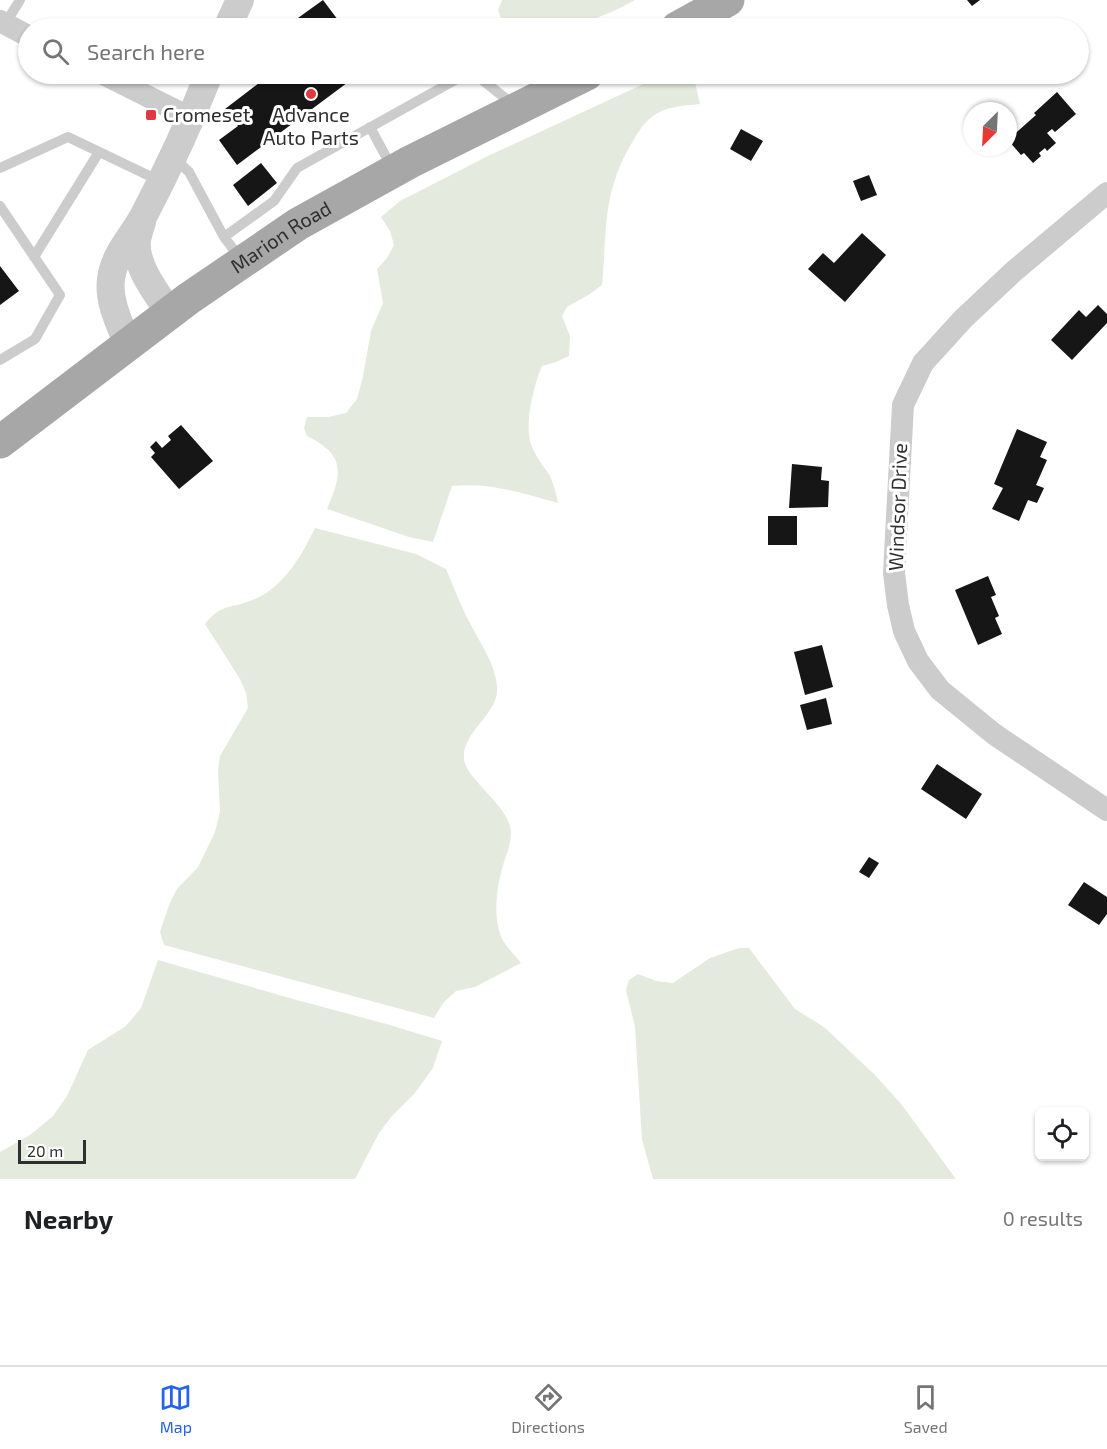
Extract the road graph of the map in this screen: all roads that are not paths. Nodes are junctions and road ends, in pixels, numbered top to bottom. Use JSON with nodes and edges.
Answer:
{"nodes":[{"id":1,"x":20,"y":0,"type":"edge"},
{"id":2,"x":240,"y":0,"type":"edge"},
{"id":3,"x":728,"y":0,"type":"edge"},
{"id":4,"x":232,"y":18,"type":"edge"},
{"id":5,"x":695,"y":18,"type":"edge"},
{"id":6,"x":3,"y":23,"type":"edge"},
{"id":7,"x":18,"y":31,"type":"edge"},
{"id":8,"x":123,"y":84,"type":"edge"},
{"id":9,"x":205,"y":84,"type":"edge"},
{"id":10,"x":448,"y":84,"type":"edge"},
{"id":11,"x":487,"y":84,"type":"edge"},
{"id":12,"x":566,"y":84,"type":"edge"},
{"id":13,"x":517,"y":108,"type":"junction"},
{"id":14,"x":191,"y":118,"type":"junction"},
{"id":15,"x":370,"y":127,"type":"junction"},
{"id":16,"x":99,"y":152,"type":"junction"},
{"id":17,"x":0,"y":168,"type":"edge"},
{"id":18,"x":167,"y":169,"type":"junction"},
{"id":19,"x":394,"y":171,"type":"junction"},
{"id":20,"x":1107,"y":193,"type":"edge"},
{"id":21,"x":0,"y":206,"type":"edge"},
{"id":22,"x":143,"y":217,"type":"junction"},
{"id":23,"x":234,"y":249,"type":"junction"},
{"id":24,"x":34,"y":257,"type":"junction"},
{"id":25,"x":170,"y":313,"type":"junction"},
{"id":26,"x":128,"y":345,"type":"junction"},
{"id":27,"x":0,"y":360,"type":"edge"},
{"id":28,"x":0,"y":442,"type":"edge"},
{"id":29,"x":1107,"y":810,"type":"edge"}],
"edges":[{"from":1,"to":6,"type":"lane"},
{"from":2,"to":4,"type":"street"},
{"from":3,"to":5,"type":"main road"},
{"from":6,"to":7,"type":"street"},
{"from":8,"to":14,"type":"street"},
{"from":9,"to":14,"type":"street"},
{"from":10,"to":15,"type":"lane"},
{"from":11,"to":13,"type":"lane"},
{"from":12,"to":13,"type":"main road","name":"Marion Road"},
{"from":13,"to":19,"type":"main road","name":"Marion Road"},
{"from":14,"to":18,"type":"street"},
{"from":15,"to":19,"type":"lane"},
{"from":15,"to":23,"type":"lane"},
{"from":16,"to":17,"type":"lane"},
{"from":16,"to":18,"type":"lane"},
{"from":16,"to":24,"type":"lane"},
{"from":18,"to":22,"type":"street"},
{"from":18,"to":23,"type":"lane"},
{"from":19,"to":23,"type":"main road","name":"Marion Road"},
{"from":20,"to":29,"type":"street","name":"Windsor Drive"},
{"from":21,"to":24,"type":"lane"},
{"from":22,"to":25,"type":"street"},
{"from":22,"to":26,"type":"street"},
{"from":23,"to":25,"type":"main road","name":"Marion Road"},
{"from":24,"to":27,"type":"lane"},
{"from":25,"to":26,"type":"main road","name":"Marion Road"},
{"from":26,"to":28,"type":"main road","name":"Marion Road"}]}
